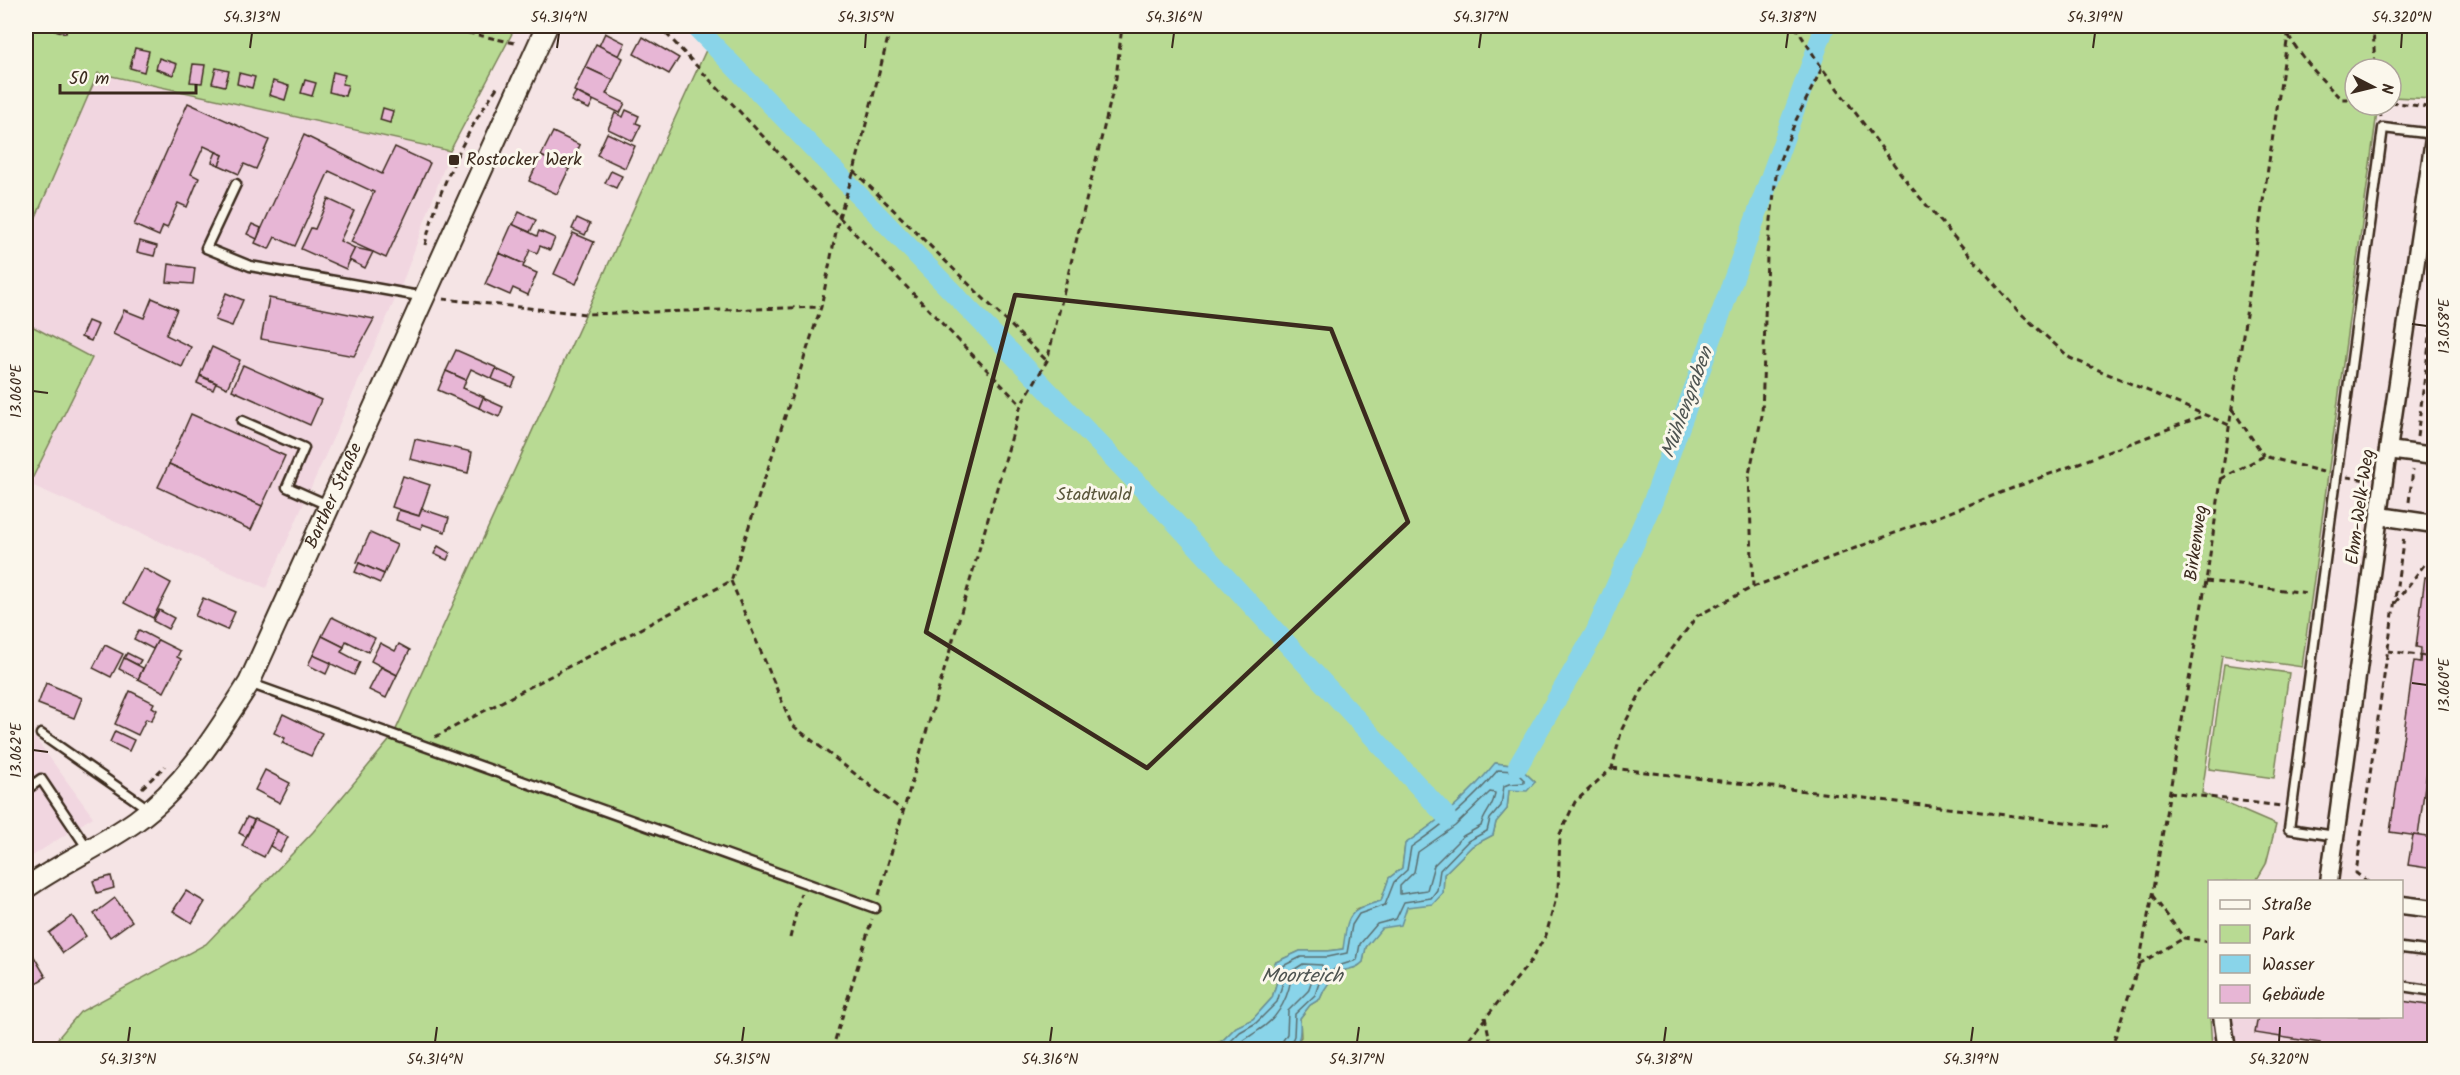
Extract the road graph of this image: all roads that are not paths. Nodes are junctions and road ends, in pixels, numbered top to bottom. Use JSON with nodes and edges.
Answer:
{"nodes":[{"id":1,"x":547,"y":26,"type":"edge"},
{"id":2,"x":2434,"y":134,"type":"edge"},
{"id":3,"x":2434,"y":139,"type":"edge"},
{"id":4,"x":236,"y":184,"type":"dead end"},
{"id":5,"x":425,"y":297,"type":"junction"},
{"id":6,"x":242,"y":421,"type":"dead end"},
{"id":7,"x":2388,"y":450,"type":"junction"},
{"id":8,"x":2434,"y":456,"type":"edge"},
{"id":9,"x":331,"y":506,"type":"junction"},
{"id":10,"x":2380,"y":516,"type":"junction"},
{"id":11,"x":2434,"y":524,"type":"edge"},
{"id":12,"x":249,"y":683,"type":"junction"},
{"id":13,"x":40,"y":734,"type":"dead end"},
{"id":14,"x":26,"y":790,"type":"edge"},
{"id":15,"x":150,"y":810,"type":"junction"},
{"id":16,"x":2335,"y":836,"type":"junction"},
{"id":17,"x":88,"y":850,"type":"junction"},
{"id":18,"x":2329,"y":880,"type":"edge"},
{"id":19,"x":26,"y":888,"type":"edge"},
{"id":20,"x":2403,"y":905,"type":"edge"},
{"id":21,"x":875,"y":908,"type":"road end"},
{"id":22,"x":2434,"y":909,"type":"edge"},
{"id":23,"x":2403,"y":948,"type":"edge"},
{"id":24,"x":2434,"y":952,"type":"edge"},
{"id":25,"x":2403,"y":986,"type":"edge"},
{"id":26,"x":2434,"y":990,"type":"edge"},
{"id":27,"x":2222,"y":1018,"type":"edge"},
{"id":28,"x":2227,"y":1050,"type":"edge"}],
"edges":[{"from":1,"to":5,"type":"street","name":"Barther Straße"},
{"from":2,"to":16,"type":"lane"},
{"from":3,"to":7,"type":"street","name":"Ehm-Welk-Weg"},
{"from":4,"to":5,"type":"lane"},
{"from":5,"to":9,"type":"street","name":"Barther Straße"},
{"from":6,"to":9,"type":"lane"},
{"from":7,"to":8,"type":"street"},
{"from":7,"to":10,"type":"street","name":"Ehm-Welk-Weg"},
{"from":9,"to":12,"type":"street","name":"Barther Straße"},
{"from":10,"to":11,"type":"street"},
{"from":10,"to":16,"type":"street","name":"Ehm-Welk-Weg"},
{"from":12,"to":15,"type":"street","name":"Barther Straße"},
{"from":12,"to":21,"type":"lane"},
{"from":13,"to":15,"type":"lane"},
{"from":14,"to":17,"type":"lane"},
{"from":15,"to":17,"type":"street","name":"Barther Straße"},
{"from":16,"to":18,"type":"street","name":"Ehm-Welk-Weg"},
{"from":17,"to":19,"type":"street","name":"Barther Straße"},
{"from":20,"to":22,"type":"street"},
{"from":23,"to":24,"type":"lane"},
{"from":25,"to":26,"type":"lane"},
{"from":27,"to":28,"type":"street"}]}
